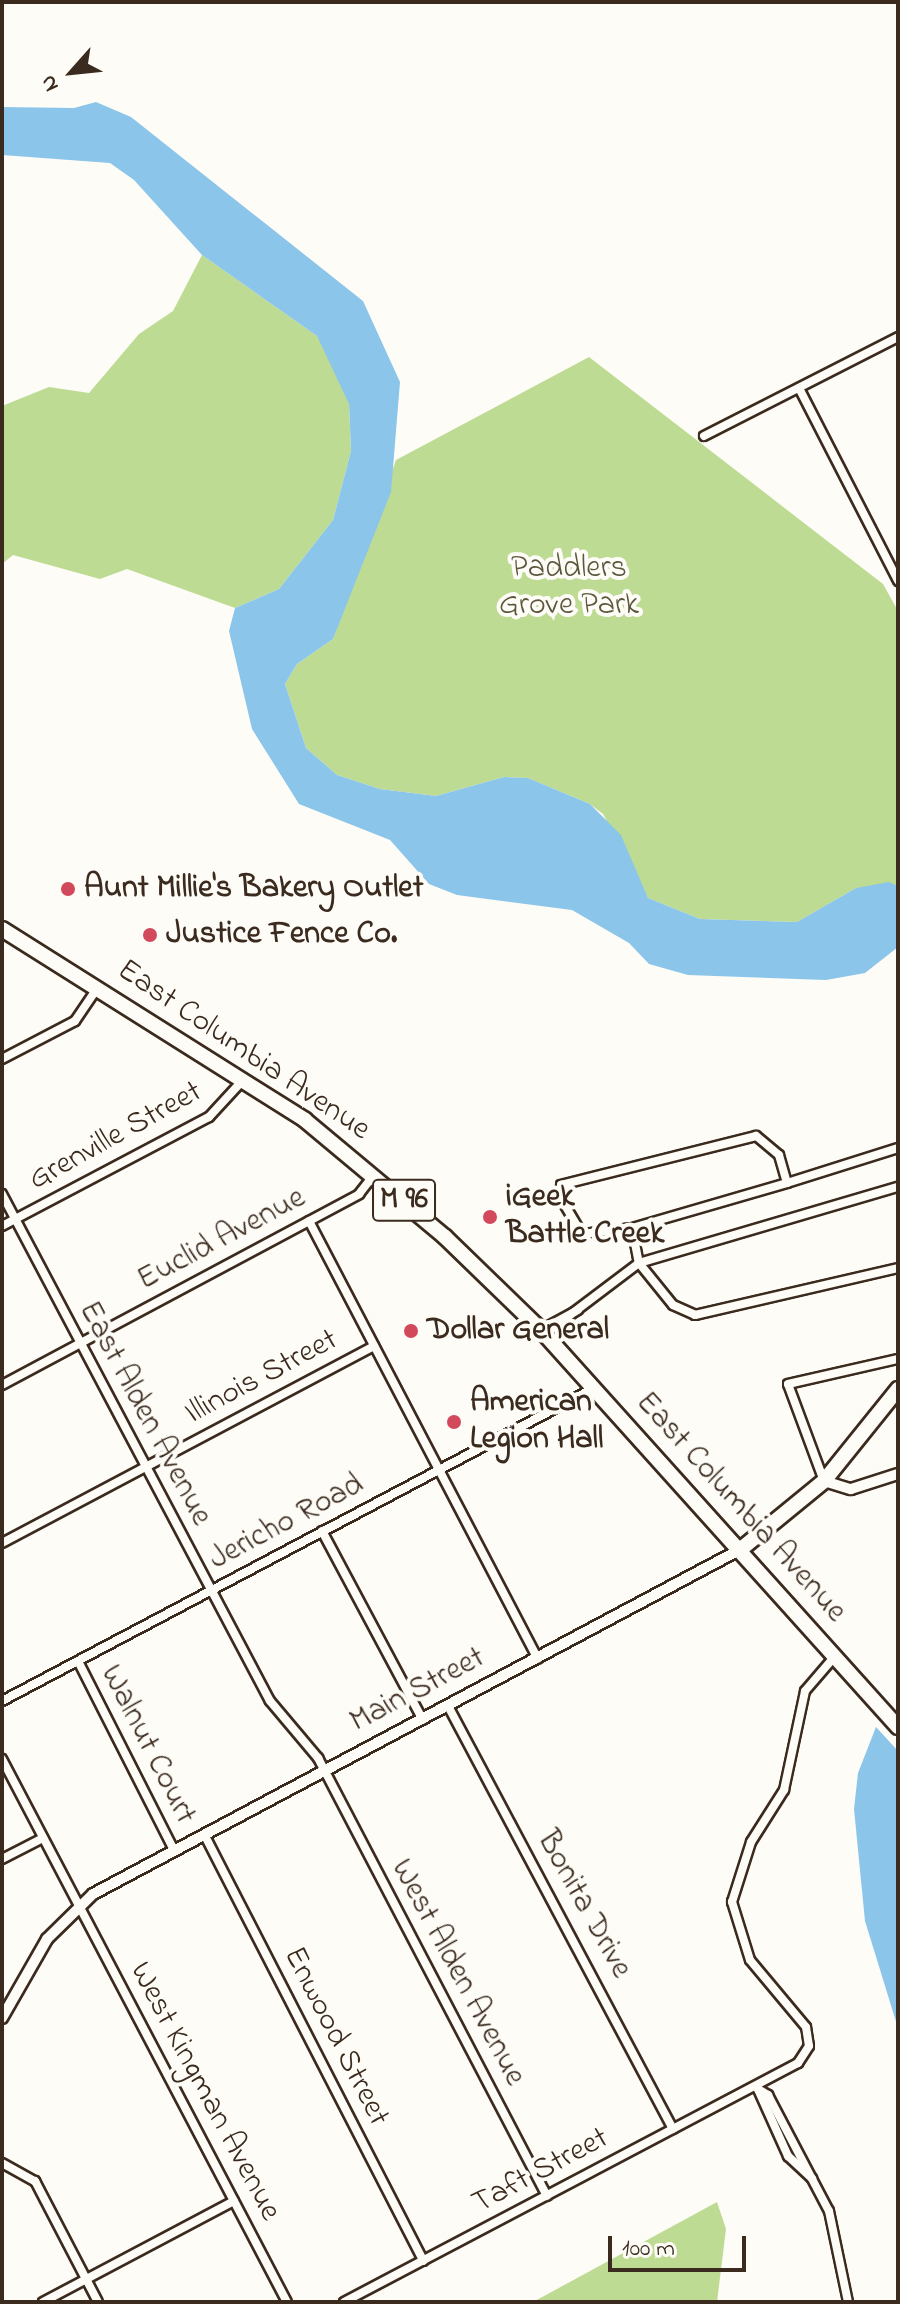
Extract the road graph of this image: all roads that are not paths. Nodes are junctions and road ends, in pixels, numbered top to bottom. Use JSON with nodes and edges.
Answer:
{"nodes":[{"id":1,"x":898,"y":337,"type":"edge"},
{"id":2,"x":799,"y":388,"type":"junction"},
{"id":3,"x":704,"y":436,"type":"dead end"},
{"id":4,"x":898,"y":581,"type":"edge"},
{"id":5,"x":2,"y":929,"type":"edge"},
{"id":6,"x":98,"y":987,"type":"junction"},
{"id":7,"x":2,"y":1059,"type":"edge"},
{"id":8,"x":244,"y":1079,"type":"junction"},
{"id":9,"x":898,"y":1148,"type":"edge"},
{"id":10,"x":374,"y":1174,"type":"junction"},
{"id":11,"x":787,"y":1183,"type":"junction"},
{"id":12,"x":898,"y":1187,"type":"edge"},
{"id":13,"x":2,"y":1194,"type":"edge"},
{"id":14,"x":15,"y":1219,"type":"junction"},
{"id":15,"x":309,"y":1221,"type":"junction"},
{"id":16,"x":2,"y":1226,"type":"edge"},
{"id":17,"x":632,"y":1228,"type":"junction"},
{"id":18,"x":639,"y":1263,"type":"junction"},
{"id":19,"x":898,"y":1268,"type":"edge"},
{"id":20,"x":543,"y":1332,"type":"junction"},
{"id":21,"x":80,"y":1343,"type":"junction"},
{"id":22,"x":374,"y":1346,"type":"junction"},
{"id":23,"x":898,"y":1359,"type":"edge"},
{"id":24,"x":2,"y":1385,"type":"edge"},
{"id":25,"x":594,"y":1388,"type":"junction"},
{"id":26,"x":898,"y":1389,"type":"edge"},
{"id":27,"x":145,"y":1467,"type":"junction"},
{"id":28,"x":438,"y":1470,"type":"junction"},
{"id":29,"x":898,"y":1474,"type":"edge"},
{"id":30,"x":824,"y":1481,"type":"junction"},
{"id":31,"x":322,"y":1531,"type":"junction"},
{"id":32,"x":2,"y":1543,"type":"edge"},
{"id":33,"x":741,"y":1549,"type":"junction"},
{"id":34,"x":210,"y":1591,"type":"junction"},
{"id":35,"x":836,"y":1655,"type":"junction"},
{"id":36,"x":538,"y":1659,"type":"junction"},
{"id":37,"x":78,"y":1661,"type":"junction"},
{"id":38,"x":2,"y":1701,"type":"edge"},
{"id":39,"x":448,"y":1706,"type":"junction"},
{"id":40,"x":423,"y":1720,"type":"junction"},
{"id":41,"x":898,"y":1727,"type":"edge"},
{"id":42,"x":2,"y":1759,"type":"edge"},
{"id":43,"x":325,"y":1772,"type":"junction"},
{"id":44,"x":204,"y":1834,"type":"junction"},
{"id":45,"x":43,"y":1838,"type":"junction"},
{"id":46,"x":174,"y":1850,"type":"junction"},
{"id":47,"x":2,"y":1859,"type":"edge"},
{"id":48,"x":78,"y":1905,"type":"junction"},
{"id":49,"x":2,"y":2018,"type":"edge"},
{"id":50,"x":758,"y":2086,"type":"junction"},
{"id":51,"x":673,"y":2129,"type":"junction"},
{"id":52,"x":2,"y":2163,"type":"edge"},
{"id":53,"x":547,"y":2196,"type":"junction"},
{"id":54,"x":234,"y":2201,"type":"junction"},
{"id":55,"x":423,"y":2261,"type":"junction"},
{"id":56,"x":86,"y":2280,"type":"junction"},
{"id":57,"x":43,"y":2302,"type":"edge"},
{"id":58,"x":98,"y":2302,"type":"edge"},
{"id":59,"x":287,"y":2302,"type":"edge"},
{"id":60,"x":344,"y":2302,"type":"edge"},
{"id":61,"x":848,"y":2302,"type":"edge"}],
"edges":[{"from":1,"to":2,"type":"street"},
{"from":2,"to":3,"type":"street"},
{"from":2,"to":4,"type":"street"},
{"from":5,"to":6,"type":"main road","name":"East Columbia Avenue","number":"M 96"},
{"from":6,"to":7,"type":"street"},
{"from":6,"to":8,"type":"main road","name":"East Columbia Avenue","number":"M 96"},
{"from":8,"to":10,"type":"main road","name":"East Columbia Avenue","number":"M 96"},
{"from":8,"to":14,"type":"street","name":"Grenville Street"},
{"from":9,"to":11,"type":"street"},
{"from":10,"to":15,"type":"street","name":"Euclid Avenue"},
{"from":10,"to":20,"type":"main road","name":"East Columbia Avenue","number":"M 96"},
{"from":11,"to":17,"type":"street"},
{"from":11,"to":17,"type":"street"},
{"from":12,"to":18,"type":"street"},
{"from":13,"to":14,"type":"street","name":"East Alden Avenue"},
{"from":14,"to":16,"type":"street","name":"Grenville Street"},
{"from":14,"to":21,"type":"street","name":"East Alden Avenue"},
{"from":15,"to":21,"type":"street","name":"Euclid Avenue"},
{"from":15,"to":22,"type":"street"},
{"from":17,"to":18,"type":"street"},
{"from":18,"to":19,"type":"street"},
{"from":18,"to":20,"type":"street"},
{"from":20,"to":25,"type":"main road","name":"East Columbia Avenue","number":"M 96"},
{"from":21,"to":24,"type":"street","name":"Euclid Avenue"},
{"from":21,"to":27,"type":"street","name":"East Alden Avenue"},
{"from":22,"to":27,"type":"street","name":"Illinois Street"},
{"from":22,"to":28,"type":"street"},
{"from":23,"to":30,"type":"street"},
{"from":25,"to":28,"type":"street","name":"Jericho Road"},
{"from":25,"to":33,"type":"main road","name":"East Columbia Avenue","number":"M 96"},
{"from":26,"to":30,"type":"main road","name":"Main Street"},
{"from":27,"to":32,"type":"street","name":"Illinois Street"},
{"from":27,"to":34,"type":"street","name":"East Alden Avenue"},
{"from":28,"to":31,"type":"street","name":"Jericho Road"},
{"from":28,"to":36,"type":"street"},
{"from":29,"to":30,"type":"street"},
{"from":30,"to":33,"type":"main road","name":"Main Street"},
{"from":31,"to":34,"type":"street","name":"Jericho Road"},
{"from":31,"to":40,"type":"street"},
{"from":33,"to":35,"type":"main road","name":"East Columbia Avenue","number":"M 96"},
{"from":33,"to":36,"type":"street","name":"Main Street"},
{"from":34,"to":37,"type":"street","name":"Jericho Road"},
{"from":34,"to":43,"type":"street","name":"East Alden Avenue"},
{"from":35,"to":41,"type":"main road","name":"East Columbia Avenue","number":"M 96"},
{"from":35,"to":50,"type":"street","name":"Taft Street"},
{"from":36,"to":39,"type":"street","name":"Main Street"},
{"from":37,"to":38,"type":"street","name":"Jericho Road"},
{"from":37,"to":46,"type":"street","name":"Walnut Court"},
{"from":39,"to":40,"type":"street","name":"Main Street"},
{"from":39,"to":51,"type":"street","name":"Bonita Drive"},
{"from":40,"to":43,"type":"street","name":"Main Street"},
{"from":42,"to":45,"type":"street","name":"West Kingman Avenue"},
{"from":43,"to":44,"type":"street","name":"Main Street"},
{"from":43,"to":53,"type":"street","name":"West Alden Avenue"},
{"from":44,"to":46,"type":"street","name":"Main Street"},
{"from":44,"to":55,"type":"street","name":"Enwood Street"},
{"from":45,"to":47,"type":"street"},
{"from":45,"to":48,"type":"street","name":"West Kingman Avenue"},
{"from":46,"to":48,"type":"street","name":"Main Street"},
{"from":48,"to":49,"type":"street","name":"Main Street"},
{"from":48,"to":54,"type":"street","name":"West Kingman Avenue"},
{"from":50,"to":51,"type":"street","name":"Taft Street"},
{"from":50,"to":61,"type":"street"},
{"from":51,"to":53,"type":"street","name":"Taft Street"},
{"from":52,"to":56,"type":"street"},
{"from":53,"to":55,"type":"street","name":"Taft Street"},
{"from":54,"to":56,"type":"street"},
{"from":54,"to":59,"type":"street","name":"West Kingman Avenue"},
{"from":55,"to":60,"type":"street","name":"Taft Street"},
{"from":56,"to":57,"type":"street"},
{"from":56,"to":58,"type":"street"}]}
